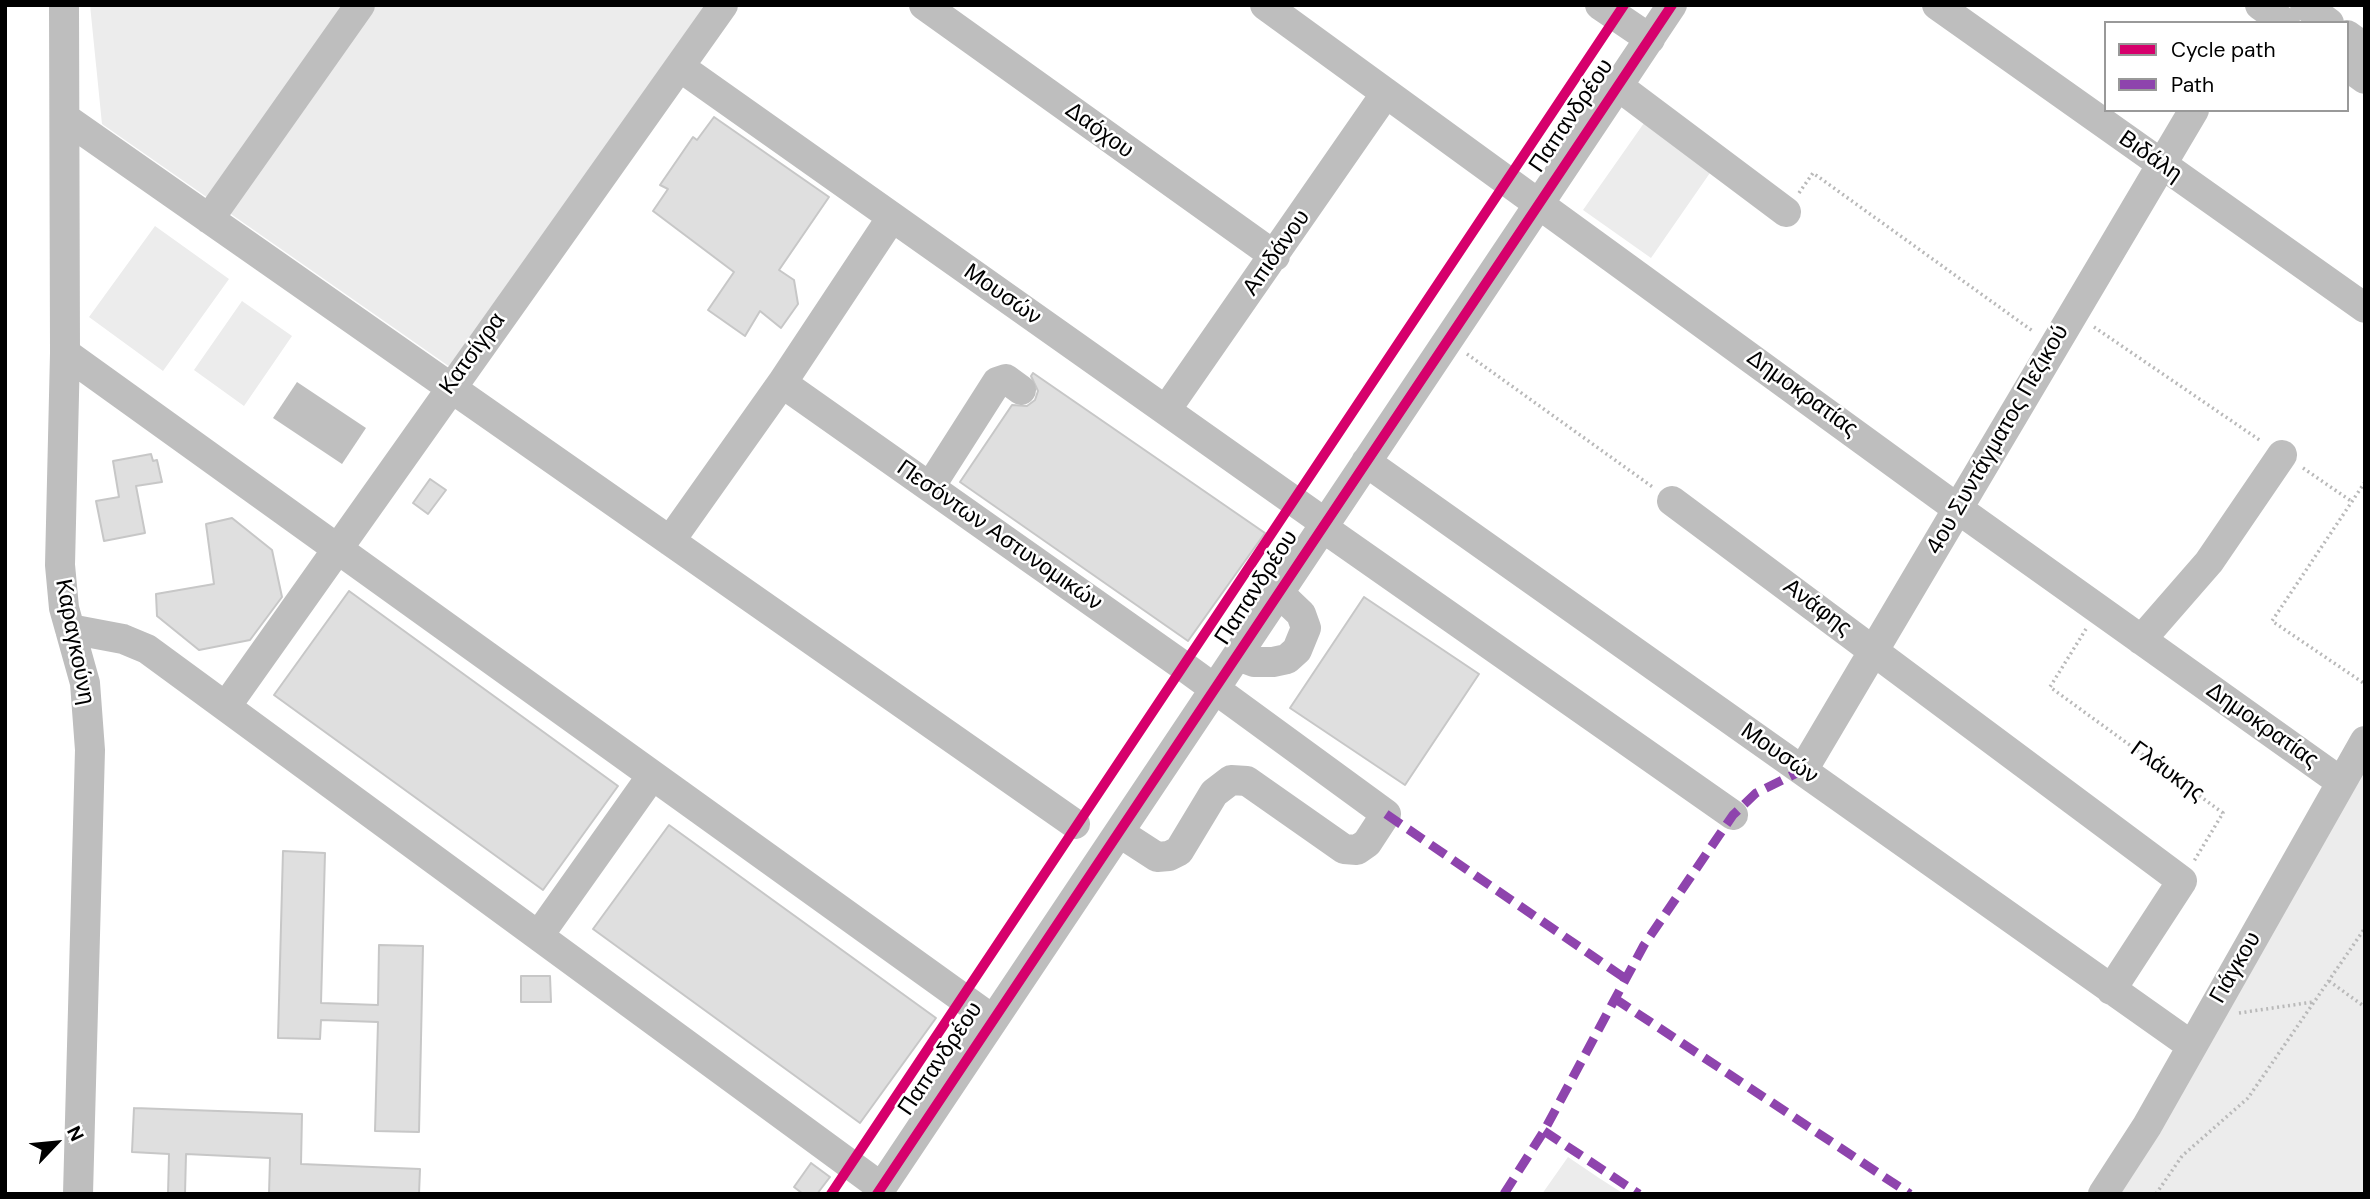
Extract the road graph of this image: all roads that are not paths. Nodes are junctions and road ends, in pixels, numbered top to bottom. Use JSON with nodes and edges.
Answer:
{"nodes":[{"id":1,"x":64,"y":5,"type":"edge"},
{"id":2,"x":360,"y":5,"type":"edge"},
{"id":3,"x":723,"y":5,"type":"edge"},
{"id":4,"x":924,"y":5,"type":"edge"},
{"id":5,"x":1265,"y":5,"type":"edge"},
{"id":6,"x":1600,"y":5,"type":"edge"},
{"id":7,"x":1672,"y":5,"type":"edge"},
{"id":8,"x":1937,"y":5,"type":"edge"},
{"id":9,"x":2260,"y":5,"type":"edge"},
{"id":10,"x":2305,"y":5,"type":"edge"},
{"id":11,"x":2250,"y":21,"type":"edge"},
{"id":12,"x":2282,"y":21,"type":"edge"},
{"id":13,"x":2326,"y":21,"type":"edge"},
{"id":14,"x":2349,"y":36,"type":"edge"},
{"id":15,"x":1650,"y":39,"type":"junction"},
{"id":16,"x":2365,"y":48,"type":"edge"},
{"id":17,"x":680,"y":67,"type":"junction"},
{"id":18,"x":2349,"y":67,"type":"edge"},
{"id":19,"x":2365,"y":79,"type":"edge"},
{"id":20,"x":1618,"y":86,"type":"junction"},
{"id":21,"x":1386,"y":93,"type":"junction"},
{"id":22,"x":2193,"y":112,"type":"edge"},
{"id":23,"x":65,"y":118,"type":"junction"},
{"id":24,"x":2161,"y":164,"type":"junction"},
{"id":25,"x":1539,"y":204,"type":"junction"},
{"id":26,"x":1786,"y":212,"type":"road end"},
{"id":27,"x":892,"y":217,"type":"junction"},
{"id":28,"x":209,"y":219,"type":"junction"},
{"id":29,"x":1275,"y":256,"type":"junction"},
{"id":30,"x":2365,"y":308,"type":"edge"},
{"id":31,"x":65,"y":353,"type":"junction"},
{"id":32,"x":782,"y":383,"type":"junction"},
{"id":33,"x":449,"y":387,"type":"junction"},
{"id":34,"x":1021,"y":390,"type":"dead end"},
{"id":35,"x":1166,"y":410,"type":"junction"},
{"id":36,"x":2282,"y":455,"type":"road end"},
{"id":37,"x":1366,"y":462,"type":"junction"},
{"id":38,"x":930,"y":487,"type":"junction"},
{"id":39,"x":1672,"y":501,"type":"road end"},
{"id":40,"x":1958,"y":509,"type":"junction"},
{"id":41,"x":1324,"y":525,"type":"junction"},
{"id":42,"x":670,"y":541,"type":"junction"},
{"id":43,"x":339,"y":549,"type":"junction"},
{"id":44,"x":1279,"y":593,"type":"junction"},
{"id":45,"x":70,"y":629,"type":"junction"},
{"id":46,"x":2141,"y":640,"type":"junction"},
{"id":47,"x":1874,"y":650,"type":"junction"},
{"id":48,"x":1238,"y":656,"type":"junction"},
{"id":49,"x":1216,"y":690,"type":"junction"},
{"id":50,"x":227,"y":705,"type":"junction"},
{"id":51,"x":2365,"y":741,"type":"edge"},
{"id":52,"x":1803,"y":770,"type":"junction"},
{"id":53,"x":651,"y":777,"type":"junction"},
{"id":54,"x":2341,"y":782,"type":"junction"},
{"id":55,"x":1733,"y":815,"type":"dead end"},
{"id":56,"x":1075,"y":824,"type":"dead end"},
{"id":57,"x":1120,"y":833,"type":"junction"},
{"id":58,"x":539,"y":935,"type":"junction"},
{"id":59,"x":2111,"y":990,"type":"junction"},
{"id":60,"x":993,"y":1020,"type":"junction"},
{"id":61,"x":2192,"y":1046,"type":"junction"},
{"id":62,"x":879,"y":1191,"type":"edge"},
{"id":63,"x":78,"y":1194,"type":"edge"},
{"id":64,"x":2103,"y":1194,"type":"edge"}],
"edges":[{"from":1,"to":23,"type":"street","name":"Καραγκούνη"},
{"from":2,"to":28,"type":"street"},
{"from":3,"to":17,"type":"street","name":"Κατσίγρα"},
{"from":4,"to":29,"type":"street","name":"Δαόχου"},
{"from":5,"to":21,"type":"street","name":"Δημοκρατίας"},
{"from":6,"to":15,"type":"street"},
{"from":7,"to":15,"type":"street","name":"Παπανδρέου"},
{"from":8,"to":24,"type":"street","name":"Βιδάλη"},
{"from":9,"to":11,"type":"street"},
{"from":9,"to":12,"type":"street"},
{"from":10,"to":13,"type":"street"},
{"from":14,"to":16,"type":"street"},
{"from":15,"to":20,"type":"street","name":"Παπανδρέου"},
{"from":17,"to":27,"type":"street","name":"Μουσών"},
{"from":17,"to":33,"type":"street","name":"Κατσίγρα"},
{"from":18,"to":19,"type":"street"},
{"from":20,"to":25,"type":"street","name":"Παπανδρέου"},
{"from":20,"to":26,"type":"street"},
{"from":21,"to":25,"type":"street","name":"Δημοκρατίας"},
{"from":21,"to":29,"type":"street","name":"Απιδάνου"},
{"from":22,"to":24,"type":"street","name":"4ου Συντάγματος Πεζικού"},
{"from":23,"to":28,"type":"street"},
{"from":23,"to":31,"type":"street","name":"Καραγκούνη"},
{"from":24,"to":30,"type":"street","name":"Βιδάλη"},
{"from":24,"to":40,"type":"street","name":"4ου Συντάγματος Πεζικού"},
{"from":25,"to":37,"type":"street","name":"Παπανδρέου"},
{"from":25,"to":40,"type":"street","name":"Δημοκρατίας"},
{"from":27,"to":32,"type":"street"},
{"from":27,"to":35,"type":"street","name":"Μουσών"},
{"from":28,"to":33,"type":"street"},
{"from":29,"to":35,"type":"street","name":"Απιδάνου"},
{"from":31,"to":43,"type":"street"},
{"from":31,"to":45,"type":"street","name":"Καραγκούνη"},
{"from":32,"to":38,"type":"street","name":"Πεσόντων Αστυνομικών"},
{"from":32,"to":42,"type":"street"},
{"from":33,"to":42,"type":"street"},
{"from":33,"to":43,"type":"street","name":"Κατσίγρα"},
{"from":34,"to":38,"type":"street"},
{"from":35,"to":41,"type":"street","name":"Μουσών"},
{"from":36,"to":46,"type":"street"},
{"from":37,"to":41,"type":"street","name":"Παπανδρέου"},
{"from":37,"to":52,"type":"street","name":"Μουσών"},
{"from":38,"to":49,"type":"street","name":"Πεσόντων Αστυνομικών"},
{"from":39,"to":47,"type":"street","name":"Ανάφης"},
{"from":40,"to":46,"type":"street","name":"Δημοκρατίας"},
{"from":40,"to":47,"type":"street","name":"4ου Συντάγματος Πεζικού"},
{"from":41,"to":44,"type":"street","name":"Παπανδρέου"},
{"from":41,"to":55,"type":"street","name":"Μουσών"},
{"from":42,"to":56,"type":"street"},
{"from":43,"to":50,"type":"street","name":"Κατσίγρα"},
{"from":43,"to":53,"type":"street"},
{"from":44,"to":48,"type":"street","name":"Παπανδρέου"},
{"from":44,"to":48,"type":"street"},
{"from":45,"to":50,"type":"street"},
{"from":45,"to":63,"type":"street","name":"Καραγκούνη"},
{"from":46,"to":54,"type":"street","name":"Δημοκρατίας"},
{"from":47,"to":52,"type":"street","name":"4ου Συντάγματος Πεζικού"},
{"from":47,"to":59,"type":"street","name":"Ανάφης"},
{"from":48,"to":49,"type":"street","name":"Παπανδρέου"},
{"from":49,"to":57,"type":"street","name":"Παπανδρέου"},
{"from":49,"to":57,"type":"street","name":"Πεσόντων Αστυνομικών"},
{"from":50,"to":58,"type":"street"},
{"from":51,"to":54,"type":"street","name":"Γιάγκου"},
{"from":52,"to":59,"type":"street","name":"Μουσών"},
{"from":53,"to":58,"type":"street"},
{"from":53,"to":60,"type":"street"},
{"from":54,"to":61,"type":"street","name":"Γιάγκου"},
{"from":57,"to":60,"type":"street","name":"Παπανδρέου"},
{"from":58,"to":62,"type":"street"},
{"from":59,"to":61,"type":"street","name":"Μουσών"},
{"from":60,"to":62,"type":"street","name":"Παπανδρέου"},
{"from":61,"to":64,"type":"street","name":"Γιάγκου"}]}
